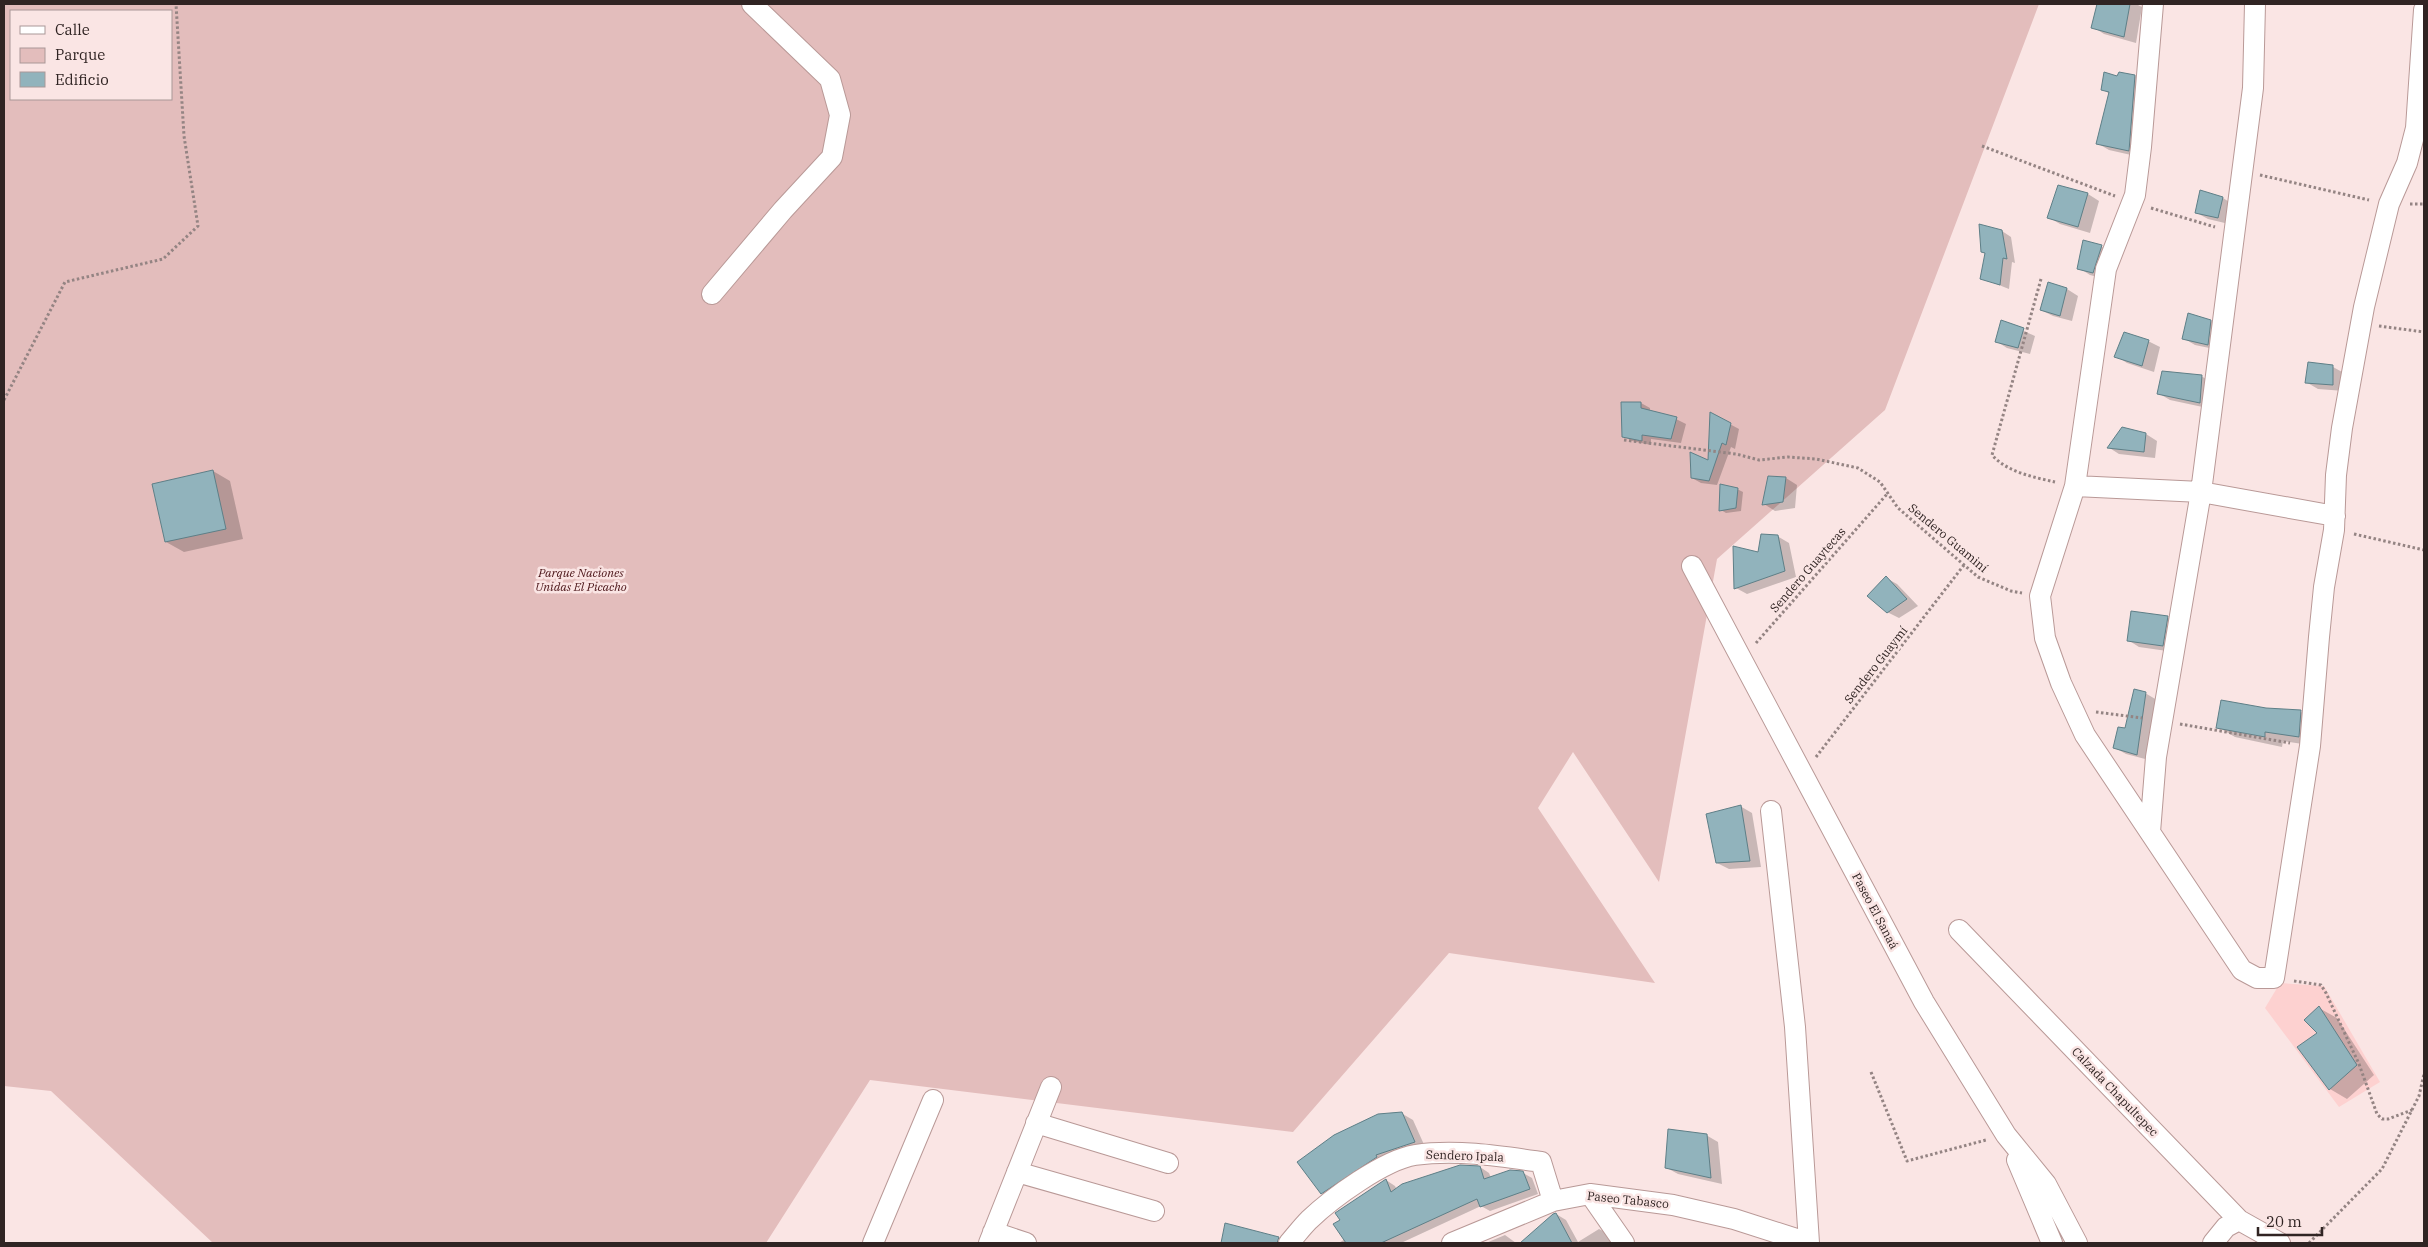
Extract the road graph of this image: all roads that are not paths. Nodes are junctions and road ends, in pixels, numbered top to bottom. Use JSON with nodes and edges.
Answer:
{"nodes":[{"id":1,"x":752,"y":4,"type":"edge"},
{"id":2,"x":2153,"y":4,"type":"edge"},
{"id":3,"x":2255,"y":4,"type":"edge"},
{"id":4,"x":2424,"y":10,"type":"edge"},
{"id":5,"x":712,"y":294,"type":"dead end"},
{"id":6,"x":2075,"y":486,"type":"junction"},
{"id":7,"x":2201,"y":492,"type":"junction"},
{"id":8,"x":2334,"y":523,"type":"junction"},
{"id":9,"x":1692,"y":566,"type":"dead end"},
{"id":10,"x":1771,"y":811,"type":"dead end"},
{"id":11,"x":2150,"y":832,"type":"junction"},
{"id":12,"x":1959,"y":930,"type":"dead end"},
{"id":13,"x":1051,"y":1087,"type":"dead end"},
{"id":14,"x":933,"y":1100,"type":"dead end"},
{"id":15,"x":1036,"y":1123,"type":"junction"},
{"id":16,"x":2006,"y":1135,"type":"junction"},
{"id":17,"x":1168,"y":1163,"type":"dead end"},
{"id":18,"x":1017,"y":1172,"type":"junction"},
{"id":19,"x":1590,"y":1194,"type":"junction"},
{"id":20,"x":1553,"y":1201,"type":"junction"},
{"id":21,"x":1154,"y":1210,"type":"dead end"},
{"id":22,"x":2239,"y":1220,"type":"junction"},
{"id":23,"x":991,"y":1238,"type":"edge"},
{"id":24,"x":873,"y":1243,"type":"edge"},
{"id":25,"x":1026,"y":1243,"type":"edge"},
{"id":26,"x":1290,"y":1243,"type":"edge"},
{"id":27,"x":1452,"y":1243,"type":"edge"},
{"id":28,"x":1624,"y":1243,"type":"edge"},
{"id":29,"x":1809,"y":1243,"type":"edge"},
{"id":30,"x":2052,"y":1243,"type":"edge"},
{"id":31,"x":2077,"y":1243,"type":"edge"},
{"id":32,"x":2213,"y":1243,"type":"edge"},
{"id":33,"x":2280,"y":1243,"type":"edge"}],
"edges":[{"from":1,"to":5,"type":"street"},
{"from":2,"to":6,"type":"street"},
{"from":3,"to":7,"type":"street"},
{"from":4,"to":8,"type":"street"},
{"from":6,"to":7,"type":"street"},
{"from":6,"to":11,"type":"street"},
{"from":7,"to":8,"type":"street"},
{"from":7,"to":11,"type":"street"},
{"from":8,"to":11,"type":"street"},
{"from":9,"to":16,"type":"street","name":"Paseo El Sanaá"},
{"from":10,"to":29,"type":"street"},
{"from":12,"to":22,"type":"street","name":"Calzada Chapultepec"},
{"from":13,"to":15,"type":"street"},
{"from":14,"to":24,"type":"street"},
{"from":15,"to":17,"type":"street"},
{"from":15,"to":18,"type":"street"},
{"from":16,"to":30,"type":"street"},
{"from":16,"to":31,"type":"street","name":"Paseo El Sanaá"},
{"from":18,"to":21,"type":"street"},
{"from":18,"to":23,"type":"street"},
{"from":19,"to":20,"type":"street","name":"Paseo Tabasco"},
{"from":19,"to":28,"type":"street"},
{"from":19,"to":29,"type":"street","name":"Paseo Tabasco"},
{"from":20,"to":26,"type":"street","name":"Sendero Ipala"},
{"from":20,"to":27,"type":"street","name":"Paseo Tabasco"},
{"from":22,"to":32,"type":"street"},
{"from":22,"to":33,"type":"street","name":"Calzada Chapultepec"},
{"from":23,"to":25,"type":"street"}]}
